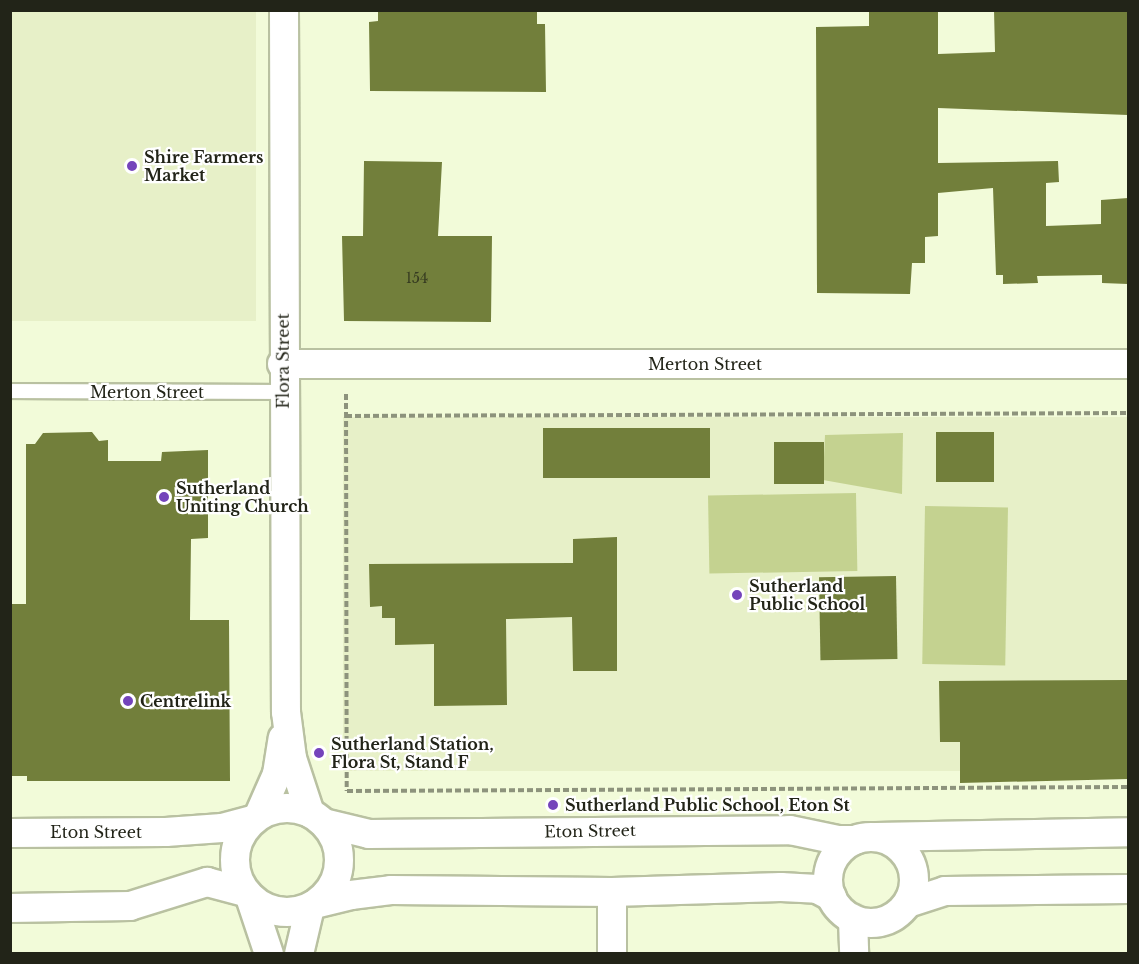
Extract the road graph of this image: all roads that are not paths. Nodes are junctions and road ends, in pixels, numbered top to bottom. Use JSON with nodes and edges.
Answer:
{"nodes":[{"id":1,"x":284,"y":10,"type":"edge"},
{"id":2,"x":282,"y":364,"type":"junction"},
{"id":3,"x":1128,"y":364,"type":"edge"},
{"id":4,"x":10,"y":392,"type":"edge"},
{"id":5,"x":283,"y":392,"type":"junction"},
{"id":6,"x":286,"y":712,"type":"junction"},
{"id":7,"x":255,"y":818,"type":"junction"},
{"id":8,"x":317,"y":818,"type":"junction"},
{"id":9,"x":1128,"y":832,"type":"edge"},
{"id":10,"x":10,"y":833,"type":"edge"},
{"id":11,"x":863,"y":838,"type":"junction"},
{"id":12,"x":1128,"y":889,"type":"edge"},
{"id":13,"x":612,"y":892,"type":"junction"},
{"id":14,"x":247,"y":894,"type":"junction"},
{"id":15,"x":832,"y":897,"type":"junction"},
{"id":16,"x":908,"y":903,"type":"junction"},
{"id":17,"x":312,"y":906,"type":"junction"},
{"id":18,"x":10,"y":908,"type":"edge"},
{"id":19,"x":853,"y":919,"type":"junction"},
{"id":20,"x":269,"y":954,"type":"edge"},
{"id":21,"x":299,"y":954,"type":"edge"},
{"id":22,"x":612,"y":954,"type":"edge"},
{"id":23,"x":854,"y":954,"type":"edge"}],
"edges":[{"from":1,"to":2,"type":"street","name":"Flora Street"},
{"from":2,"to":3,"type":"street","name":"Merton Street"},
{"from":2,"to":5,"type":"street","name":"Flora Street"},
{"from":4,"to":5,"type":"lane","name":"Merton Street"},
{"from":5,"to":6,"type":"street","name":"Flora Street"},
{"from":6,"to":7,"type":"street","name":"Flora Street"},
{"from":6,"to":8,"type":"street","name":"Flora Street"},
{"from":7,"to":8,"type":"street"},
{"from":7,"to":10,"type":"street","name":"Eton Street"},
{"from":7,"to":14,"type":"street"},
{"from":8,"to":11,"type":"street","name":"Eton Street"},
{"from":8,"to":17,"type":"street"},
{"from":9,"to":11,"type":"street","name":"Eton Street"},
{"from":11,"to":15,"type":"street"},
{"from":11,"to":16,"type":"street"},
{"from":12,"to":16,"type":"street"},
{"from":13,"to":15,"type":"street"},
{"from":13,"to":17,"type":"street"},
{"from":13,"to":22,"type":"street"},
{"from":14,"to":17,"type":"street"},
{"from":14,"to":18,"type":"street"},
{"from":14,"to":20,"type":"street"},
{"from":15,"to":19,"type":"street"},
{"from":16,"to":19,"type":"street"},
{"from":17,"to":21,"type":"street"},
{"from":19,"to":23,"type":"street"}]}
